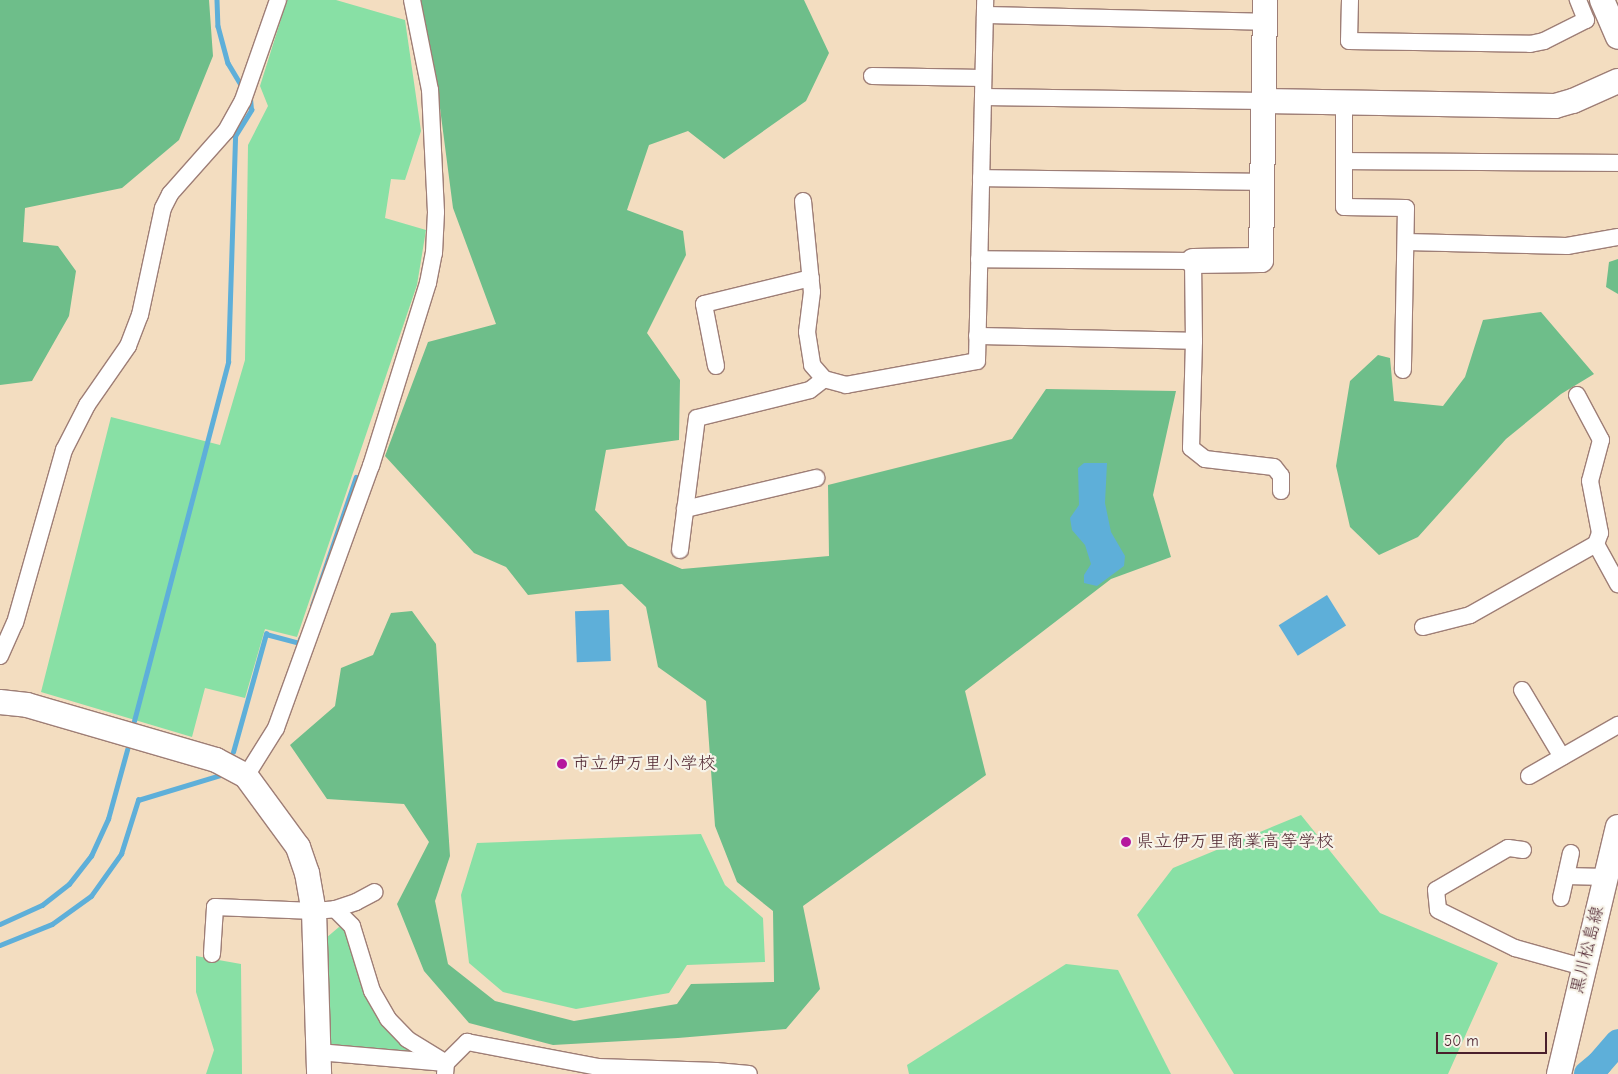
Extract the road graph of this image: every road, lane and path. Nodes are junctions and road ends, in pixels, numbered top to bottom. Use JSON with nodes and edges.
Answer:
{"nodes":[{"id":1,"x":278,"y":0,"type":"edge"},
{"id":2,"x":412,"y":0,"type":"edge"},
{"id":3,"x":1350,"y":0,"type":"edge"},
{"id":4,"x":1578,"y":0,"type":"edge"},
{"id":5,"x":1602,"y":0,"type":"edge"},
{"id":6,"x":985,"y":8,"type":"edge"},
{"id":7,"x":1265,"y":11,"type":"edge"},
{"id":8,"x":1618,"y":37,"type":"edge"},
{"id":9,"x":872,"y":76,"type":"dead end"},
{"id":10,"x":983,"y":78,"type":"junction"},
{"id":11,"x":1618,"y":81,"type":"edge"},
{"id":12,"x":983,"y":97,"type":"junction"},
{"id":13,"x":1264,"y":101,"type":"junction"},
{"id":14,"x":1344,"y":103,"type":"junction"},
{"id":15,"x":1344,"y":161,"type":"junction"},
{"id":16,"x":1618,"y":164,"type":"edge"},
{"id":17,"x":981,"y":178,"type":"junction"},
{"id":18,"x":1263,"y":182,"type":"junction"},
{"id":19,"x":803,"y":202,"type":"dead end"},
{"id":20,"x":1618,"y":237,"type":"edge"},
{"id":21,"x":1406,"y":242,"type":"junction"},
{"id":22,"x":979,"y":259,"type":"junction"},
{"id":23,"x":1193,"y":261,"type":"junction"},
{"id":24,"x":811,"y":278,"type":"junction"},
{"id":25,"x":977,"y":336,"type":"junction"},
{"id":26,"x":1194,"y":341,"type":"junction"},
{"id":27,"x":716,"y":366,"type":"dead end"},
{"id":28,"x":1403,"y":370,"type":"dead end"},
{"id":29,"x":824,"y":379,"type":"junction"},
{"id":30,"x":1577,"y":395,"type":"dead end"},
{"id":31,"x":816,"y":478,"type":"dead end"},
{"id":32,"x":1280,"y":491,"type":"dead end"},
{"id":33,"x":685,"y":509,"type":"junction"},
{"id":34,"x":1596,"y":544,"type":"junction"},
{"id":35,"x":680,"y":550,"type":"dead end"},
{"id":36,"x":1618,"y":584,"type":"edge"},
{"id":37,"x":1423,"y":627,"type":"dead end"},
{"id":38,"x":0,"y":656,"type":"edge"},
{"id":39,"x":1522,"y":690,"type":"dead end"},
{"id":40,"x":0,"y":702,"type":"edge"},
{"id":41,"x":1618,"y":725,"type":"edge"},
{"id":42,"x":1562,"y":757,"type":"junction"},
{"id":43,"x":246,"y":776,"type":"junction"},
{"id":44,"x":1529,"y":776,"type":"dead end"},
{"id":45,"x":1618,"y":827,"type":"edge"},
{"id":46,"x":1523,"y":850,"type":"dead end"},
{"id":47,"x":1571,"y":853,"type":"dead end"},
{"id":48,"x":1566,"y":876,"type":"junction"},
{"id":49,"x":1606,"y":877,"type":"junction"},
{"id":50,"x":375,"y":892,"type":"dead end"},
{"id":51,"x":1561,"y":898,"type":"dead end"},
{"id":52,"x":325,"y":910,"type":"junction"},
{"id":53,"x":212,"y":954,"type":"dead end"},
{"id":54,"x":1583,"y":966,"type":"junction"},
{"id":55,"x":318,"y":1063,"type":"edge"},
{"id":56,"x":445,"y":1068,"type":"edge"},
{"id":57,"x":676,"y":1072,"type":"edge"},
{"id":58,"x":1559,"y":1073,"type":"edge"},
{"id":59,"x":749,"y":1074,"type":"edge"}],
"edges":[{"from":1,"to":38,"type":"street"},
{"from":2,"to":43,"type":"street"},
{"from":3,"to":4,"type":"street"},
{"from":5,"to":8,"type":"street"},
{"from":6,"to":7,"type":"street"},
{"from":6,"to":10,"type":"street"},
{"from":7,"to":13,"type":"street"},
{"from":9,"to":10,"type":"street"},
{"from":10,"to":12,"type":"street"},
{"from":11,"to":14,"type":"street"},
{"from":12,"to":13,"type":"street"},
{"from":12,"to":17,"type":"street"},
{"from":13,"to":14,"type":"street"},
{"from":13,"to":18,"type":"street"},
{"from":14,"to":15,"type":"street"},
{"from":15,"to":16,"type":"street"},
{"from":15,"to":21,"type":"street"},
{"from":17,"to":18,"type":"street"},
{"from":17,"to":22,"type":"street"},
{"from":18,"to":23,"type":"street"},
{"from":19,"to":24,"type":"street"},
{"from":20,"to":21,"type":"street"},
{"from":21,"to":28,"type":"street"},
{"from":22,"to":23,"type":"street"},
{"from":22,"to":25,"type":"street"},
{"from":23,"to":26,"type":"street"},
{"from":24,"to":27,"type":"street"},
{"from":24,"to":29,"type":"street"},
{"from":25,"to":26,"type":"street"},
{"from":25,"to":29,"type":"street"},
{"from":26,"to":32,"type":"street"},
{"from":29,"to":33,"type":"street"},
{"from":30,"to":34,"type":"street"},
{"from":31,"to":33,"type":"street"},
{"from":33,"to":35,"type":"street"},
{"from":34,"to":36,"type":"street"},
{"from":34,"to":37,"type":"street"},
{"from":39,"to":42,"type":"street"},
{"from":40,"to":43,"type":"street"},
{"from":41,"to":42,"type":"street"},
{"from":42,"to":44,"type":"street"},
{"from":43,"to":52,"type":"street"},
{"from":45,"to":49,"type":"street","name":"黒川松島線"},
{"from":46,"to":54,"type":"street"},
{"from":47,"to":48,"type":"street"},
{"from":48,"to":49,"type":"street"},
{"from":48,"to":51,"type":"street"},
{"from":49,"to":54,"type":"street","name":"黒川松島線"},
{"from":50,"to":52,"type":"street"},
{"from":52,"to":53,"type":"street"},
{"from":52,"to":55,"type":"street"},
{"from":52,"to":56,"type":"street"},
{"from":54,"to":58,"type":"street","name":"黒川松島線"},
{"from":55,"to":56,"type":"street"},
{"from":56,"to":57,"type":"street"},
{"from":57,"to":59,"type":"street"}]}
